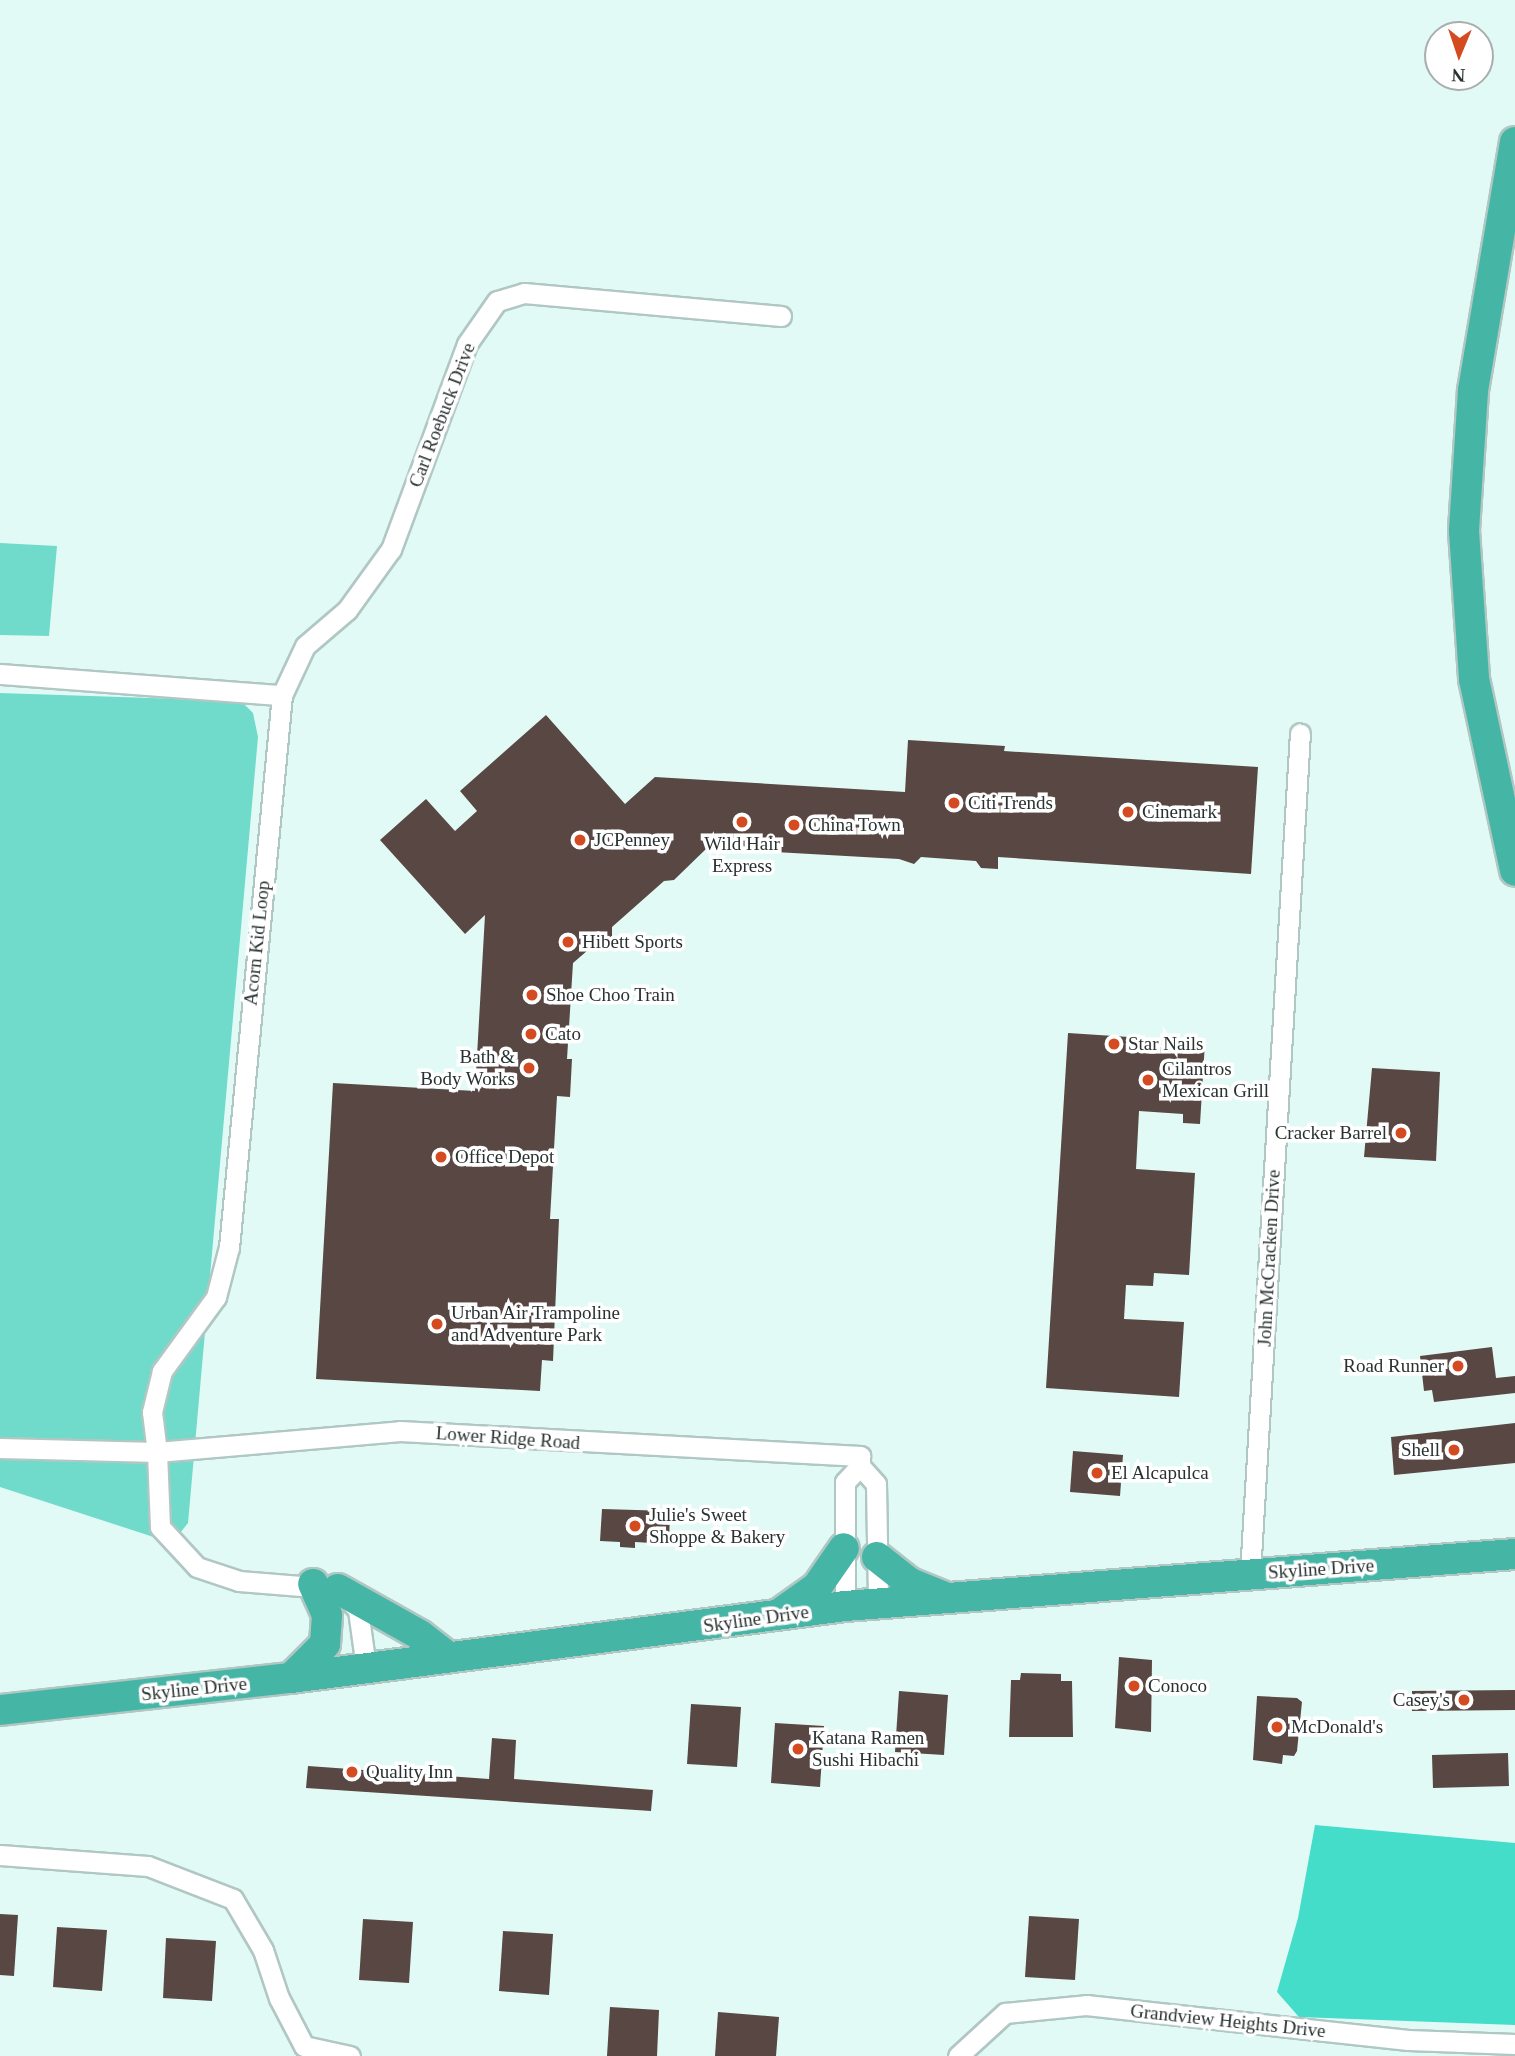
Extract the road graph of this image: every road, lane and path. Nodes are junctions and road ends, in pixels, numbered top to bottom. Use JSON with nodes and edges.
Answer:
{"nodes":[{"id":1,"x":1515,"y":142,"type":"edge"},
{"id":2,"x":781,"y":316,"type":"dead end"},
{"id":3,"x":0,"y":674,"type":"edge"},
{"id":4,"x":282,"y":695,"type":"junction"},
{"id":5,"x":1300,"y":733,"type":"dead end"},
{"id":6,"x":1515,"y":871,"type":"edge"},
{"id":7,"x":0,"y":1448,"type":"edge"},
{"id":8,"x":157,"y":1452,"type":"junction"},
{"id":9,"x":860,"y":1462,"type":"junction"},
{"id":10,"x":844,"y":1548,"type":"junction"},
{"id":11,"x":1515,"y":1554,"type":"edge"},
{"id":12,"x":877,"y":1557,"type":"junction"},
{"id":13,"x":1250,"y":1574,"type":"junction"},
{"id":14,"x":326,"y":1587,"type":"junction"},
{"id":15,"x":949,"y":1598,"type":"junction"},
{"id":16,"x":878,"y":1604,"type":"junction"},
{"id":17,"x":845,"y":1606,"type":"junction"},
{"id":18,"x":775,"y":1617,"type":"junction"},
{"id":19,"x":448,"y":1657,"type":"junction"},
{"id":20,"x":366,"y":1668,"type":"junction"},
{"id":21,"x":291,"y":1678,"type":"junction"},
{"id":22,"x":0,"y":1710,"type":"edge"},
{"id":23,"x":0,"y":1855,"type":"edge"},
{"id":24,"x":1515,"y":2043,"type":"edge"},
{"id":25,"x":351,"y":2056,"type":"edge"},
{"id":26,"x":958,"y":2056,"type":"edge"}],
"edges":[{"from":1,"to":6,"type":"highway"},
{"from":2,"to":4,"type":"street","name":"Carl Roebuck Drive"},
{"from":3,"to":4,"type":"street"},
{"from":4,"to":8,"type":"street","name":"Acorn Kid Loop"},
{"from":5,"to":13,"type":"street","name":"John McCracken Drive"},
{"from":7,"to":8,"type":"street","name":"Lower Ridge Road"},
{"from":8,"to":9,"type":"street","name":"Lower Ridge Road"},
{"from":8,"to":14,"type":"street"},
{"from":9,"to":10,"type":"street"},
{"from":9,"to":12,"type":"street"},
{"from":10,"to":17,"type":"street"},
{"from":10,"to":18,"type":"highway"},
{"from":11,"to":13,"type":"highway","name":"Skyline Drive"},
{"from":12,"to":15,"type":"highway"},
{"from":12,"to":16,"type":"street"},
{"from":13,"to":15,"type":"highway","name":"Skyline Drive"},
{"from":14,"to":19,"type":"highway"},
{"from":14,"to":20,"type":"street"},
{"from":14,"to":21,"type":"highway"},
{"from":15,"to":16,"type":"highway","name":"Skyline Drive"},
{"from":16,"to":17,"type":"highway","name":"Skyline Drive"},
{"from":17,"to":18,"type":"highway","name":"Skyline Drive"},
{"from":18,"to":19,"type":"highway","name":"Skyline Drive"},
{"from":19,"to":20,"type":"highway","name":"Skyline Drive"},
{"from":20,"to":21,"type":"highway","name":"Skyline Drive"},
{"from":21,"to":22,"type":"highway","name":"Skyline Drive"},
{"from":23,"to":25,"type":"street"},
{"from":24,"to":26,"type":"street","name":"Grandview Heights Drive"}]}
